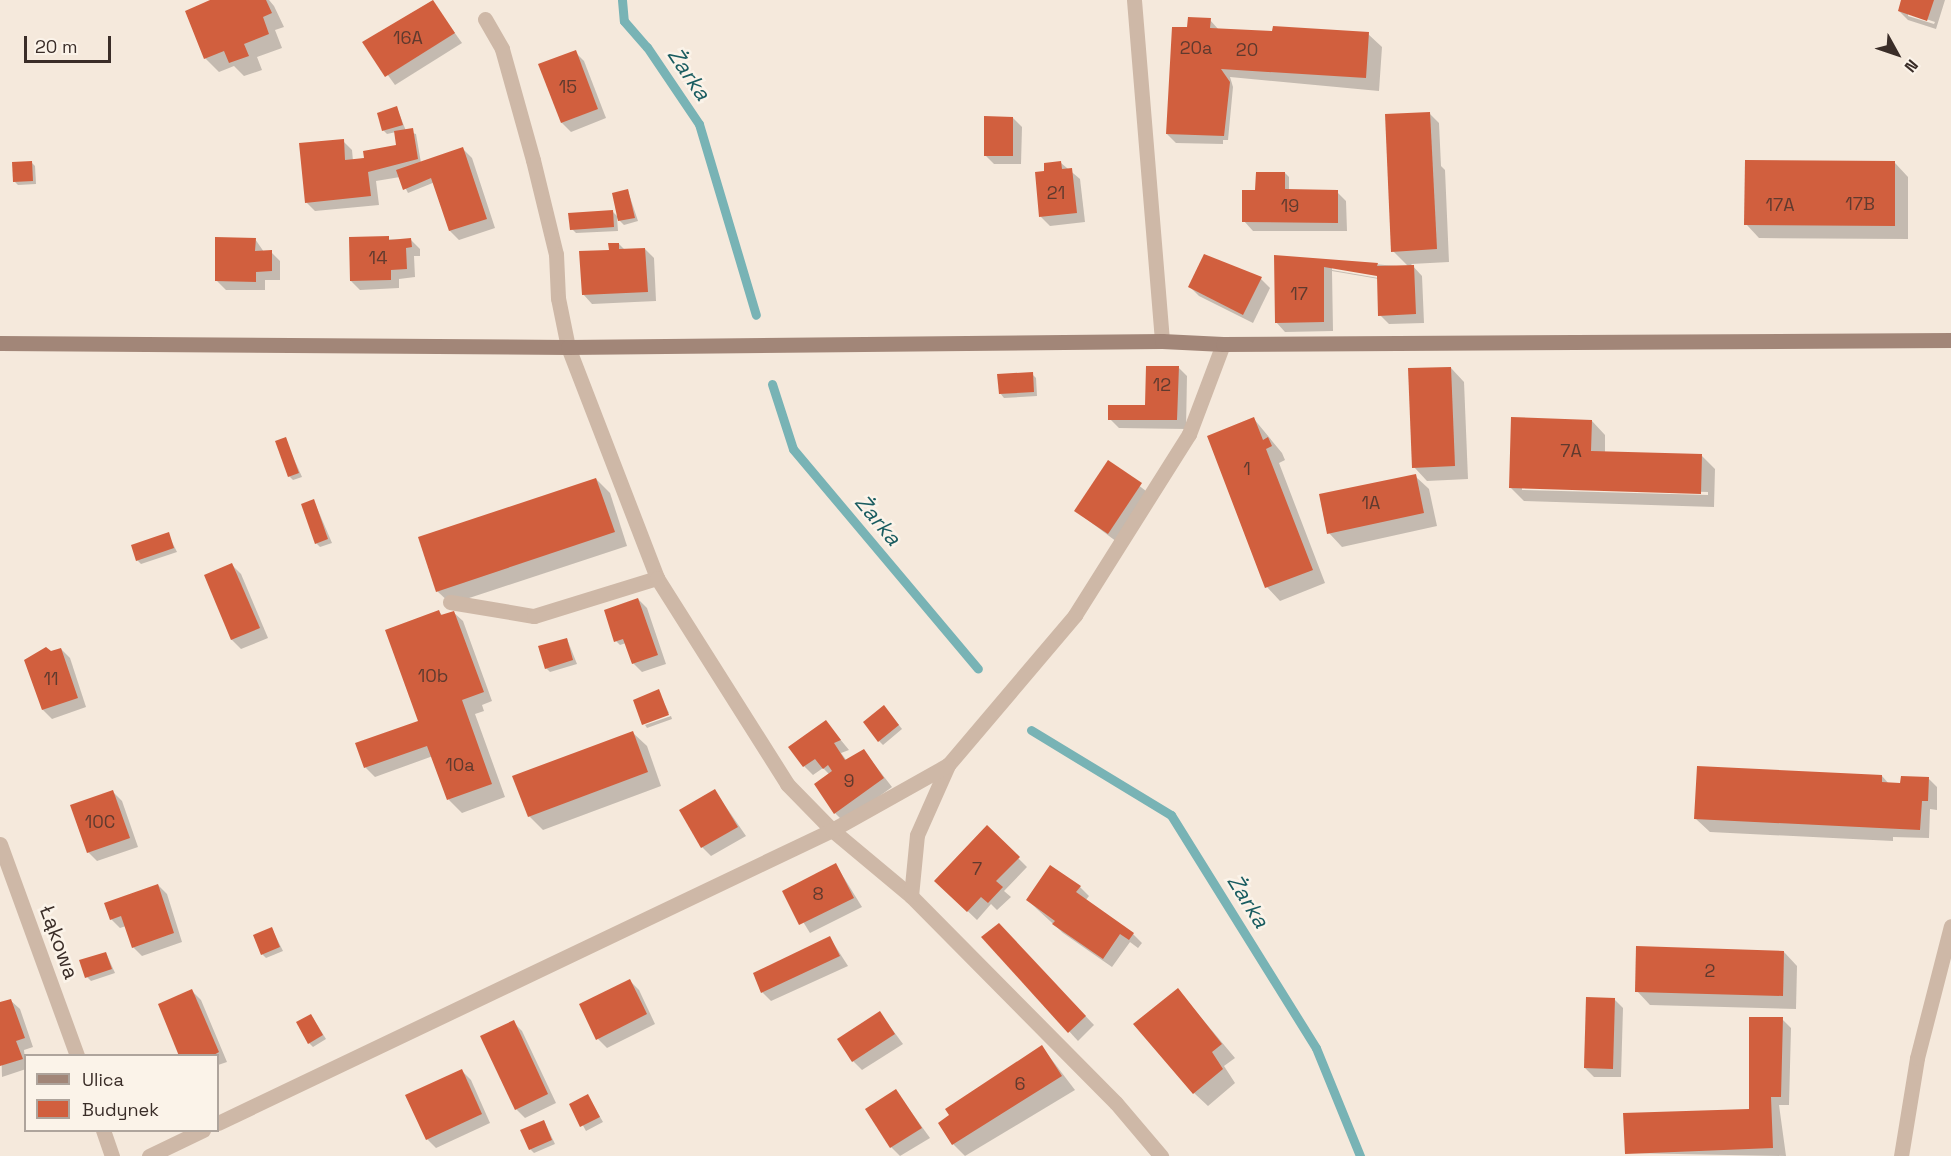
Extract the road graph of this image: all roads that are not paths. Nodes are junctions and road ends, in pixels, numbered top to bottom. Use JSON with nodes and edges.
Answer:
{"nodes":[{"id":1,"x":1134,"y":0,"type":"edge"},
{"id":2,"x":485,"y":19,"type":"dead end"},
{"id":3,"x":1951,"y":340,"type":"edge"},
{"id":4,"x":1162,"y":341,"type":"junction"},
{"id":5,"x":0,"y":343,"type":"edge"},
{"id":6,"x":1223,"y":344,"type":"junction"},
{"id":7,"x":568,"y":347,"type":"junction"},
{"id":8,"x":657,"y":578,"type":"junction"},
{"id":9,"x":450,"y":602,"type":"dead end"},
{"id":10,"x":948,"y":765,"type":"junction"},
{"id":11,"x":832,"y":830,"type":"junction"},
{"id":12,"x":0,"y":844,"type":"edge"},
{"id":13,"x":911,"y":896,"type":"junction"},
{"id":14,"x":1951,"y":926,"type":"edge"},
{"id":15,"x":76,"y":1054,"type":"edge"},
{"id":16,"x":219,"y":1123,"type":"edge"},
{"id":17,"x":103,"y":1132,"type":"edge"},
{"id":18,"x":200,"y":1132,"type":"edge"},
{"id":19,"x":112,"y":1156,"type":"edge"},
{"id":20,"x":149,"y":1156,"type":"edge"},
{"id":21,"x":1161,"y":1156,"type":"edge"},
{"id":22,"x":1901,"y":1156,"type":"edge"}],
"edges":[{"from":1,"to":4,"type":"street"},
{"from":2,"to":7,"type":"street"},
{"from":3,"to":6,"type":"main road"},
{"from":4,"to":6,"type":"main road"},
{"from":4,"to":7,"type":"main road"},
{"from":5,"to":7,"type":"main road"},
{"from":6,"to":10,"type":"street"},
{"from":7,"to":8,"type":"street"},
{"from":8,"to":9,"type":"street"},
{"from":8,"to":11,"type":"street"},
{"from":10,"to":11,"type":"street"},
{"from":10,"to":13,"type":"street"},
{"from":11,"to":13,"type":"street"},
{"from":11,"to":16,"type":"street"},
{"from":12,"to":15,"type":"street","name":"Łąkowa"},
{"from":13,"to":21,"type":"street"},
{"from":14,"to":22,"type":"street"},
{"from":17,"to":19,"type":"street"},
{"from":18,"to":20,"type":"street"}]}
